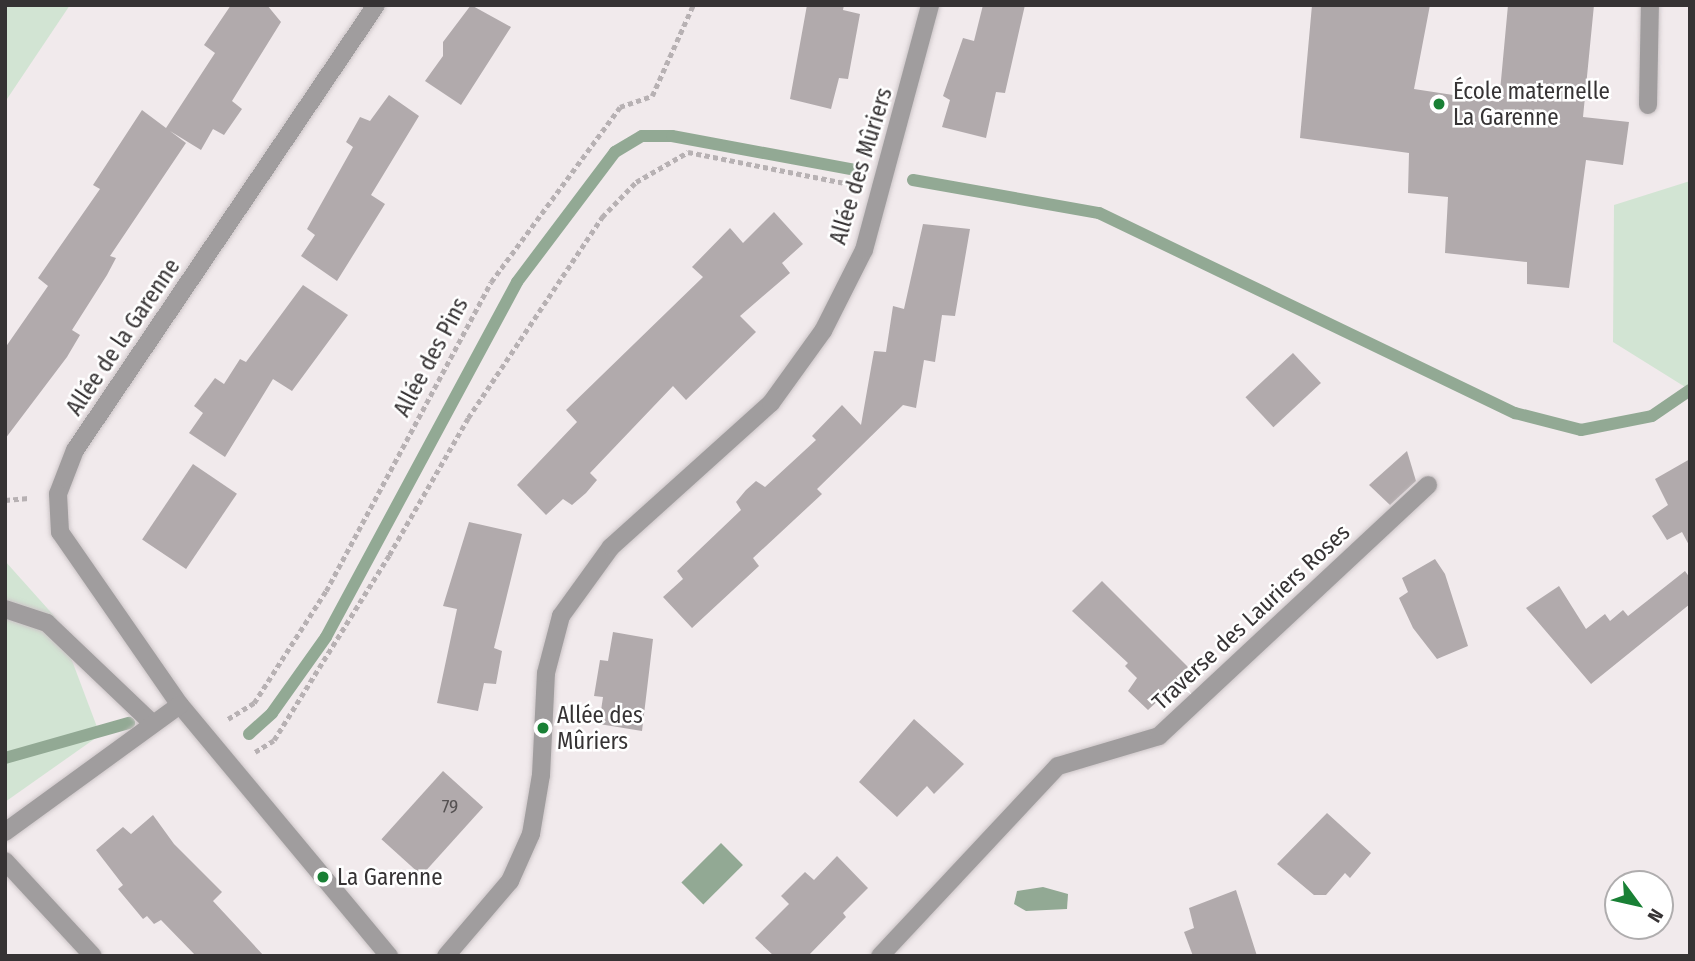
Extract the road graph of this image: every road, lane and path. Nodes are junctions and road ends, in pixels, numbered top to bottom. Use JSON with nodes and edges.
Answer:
{"nodes":[{"id":1,"x":376,"y":5,"type":"edge"},
{"id":2,"x":693,"y":5,"type":"edge"},
{"id":3,"x":930,"y":5,"type":"edge"},
{"id":4,"x":1650,"y":5,"type":"edge"},
{"id":5,"x":1648,"y":105,"type":"dead end"},
{"id":6,"x":883,"y":190,"type":"junction"},
{"id":7,"x":1428,"y":485,"type":"dead end"},
{"id":8,"x":5,"y":609,"type":"edge"},
{"id":9,"x":180,"y":705,"type":"junction"},
{"id":10,"x":153,"y":724,"type":"junction"},
{"id":11,"x":206,"y":732,"type":"junction"},
{"id":12,"x":234,"y":766,"type":"junction"},
{"id":13,"x":5,"y":832,"type":"edge"},
{"id":14,"x":5,"y":861,"type":"edge"},
{"id":15,"x":93,"y":956,"type":"edge"},
{"id":16,"x":389,"y":956,"type":"edge"},
{"id":17,"x":446,"y":956,"type":"edge"},
{"id":18,"x":880,"y":956,"type":"edge"}],
"edges":[{"from":1,"to":9,"type":"street","name":"Allée de la Garenne"},
{"from":2,"to":11,"type":"path","name":"Allée des Pins"},
{"from":3,"to":6,"type":"street","name":"Allée des Mûriers"},
{"from":4,"to":5,"type":"street"},
{"from":6,"to":12,"type":"path"},
{"from":6,"to":17,"type":"street","name":"Allée des Mûriers"},
{"from":7,"to":18,"type":"street","name":"Traverse des Lauriers Roses"},
{"from":8,"to":10,"type":"street"},
{"from":9,"to":10,"type":"street"},
{"from":9,"to":11,"type":"street","name":"Allée de la Garenne"},
{"from":10,"to":13,"type":"street"},
{"from":11,"to":12,"type":"street","name":"Allée de la Garenne"},
{"from":12,"to":16,"type":"street","name":"Allée de la Garenne"},
{"from":14,"to":15,"type":"street"}]}
